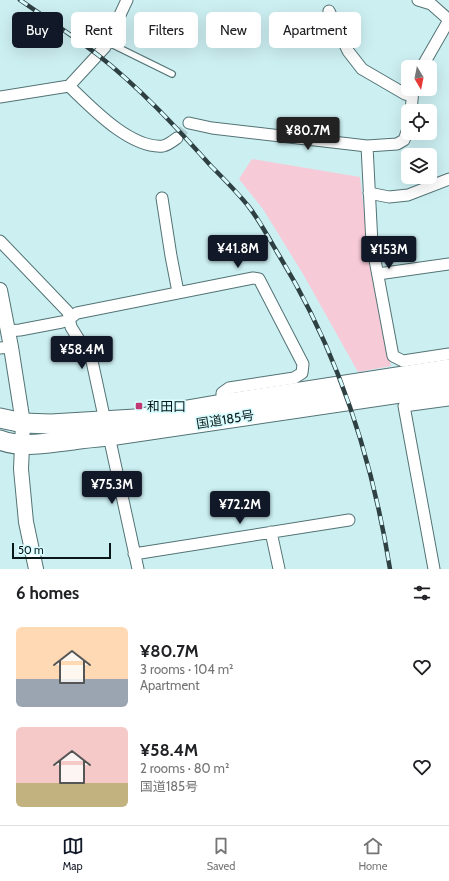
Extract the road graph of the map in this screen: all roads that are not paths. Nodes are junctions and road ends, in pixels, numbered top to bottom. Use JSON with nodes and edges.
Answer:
{"nodes":[{"id":1,"x":128,"y":0,"type":"edge"},
{"id":2,"x":418,"y":0,"type":"edge"},
{"id":3,"x":329,"y":11,"type":"dead end"},
{"id":4,"x":122,"y":12,"type":"edge"},
{"id":5,"x":449,"y":20,"type":"edge"},
{"id":6,"x":104,"y":48,"type":"edge"},
{"id":7,"x":119,"y":48,"type":"edge"},
{"id":8,"x":426,"y":60,"type":"edge"},
{"id":9,"x":172,"y":74,"type":"dead end"},
{"id":10,"x":69,"y":86,"type":"junction"},
{"id":11,"x":401,"y":92,"type":"edge"},
{"id":12,"x":0,"y":97,"type":"edge"},
{"id":13,"x":190,"y":123,"type":"dead end"},
{"id":14,"x":176,"y":138,"type":"tunnel mouth"},
{"id":15,"x":404,"y":140,"type":"edge"},
{"id":16,"x":367,"y":146,"type":"junction"},
{"id":17,"x":449,"y":179,"type":"edge"},
{"id":18,"x":370,"y":193,"type":"junction"},
{"id":19,"x":162,"y":198,"type":"dead end"},
{"id":20,"x":0,"y":241,"type":"edge"},
{"id":21,"x":449,"y":264,"type":"edge"},
{"id":22,"x":378,"y":274,"type":"junction"},
{"id":23,"x":0,"y":290,"type":"edge"},
{"id":24,"x":178,"y":292,"type":"junction"},
{"id":25,"x":70,"y":319,"type":"junction"},
{"id":26,"x":8,"y":331,"type":"junction"},
{"id":27,"x":6,"y":348,"type":"edge"},
{"id":28,"x":449,"y":354,"type":"edge"},
{"id":29,"x":449,"y":369,"type":"edge"},
{"id":30,"x":449,"y":386,"type":"edge"},
{"id":31,"x":449,"y":400,"type":"edge"},
{"id":32,"x":222,"y":404,"type":"junction"},
{"id":33,"x":0,"y":418,"type":"edge"},
{"id":34,"x":23,"y":424,"type":"junction"},
{"id":35,"x":107,"y":429,"type":"junction"},
{"id":36,"x":0,"y":440,"type":"edge"},
{"id":37,"x":23,"y":444,"type":"junction"},
{"id":38,"x":349,"y":520,"type":"dead end"},
{"id":39,"x":271,"y":532,"type":"junction"},
{"id":40,"x":134,"y":554,"type":"junction"},
{"id":41,"x":36,"y":569,"type":"edge"},
{"id":42,"x":138,"y":569,"type":"edge"},
{"id":43,"x":279,"y":569,"type":"edge"},
{"id":44,"x":434,"y":569,"type":"edge"}],
"edges":[{"from":1,"to":4,"type":"street"},
{"from":2,"to":5,"type":"street"},
{"from":3,"to":11,"type":"street"},
{"from":5,"to":8,"type":"street"},
{"from":6,"to":10,"type":"street"},
{"from":7,"to":9,"type":"lane"},
{"from":10,"to":12,"type":"street"},
{"from":10,"to":14,"type":"street"},
{"from":13,"to":16,"type":"street"},
{"from":15,"to":16,"type":"street"},
{"from":16,"to":18,"type":"street"},
{"from":17,"to":18,"type":"street"},
{"from":18,"to":22,"type":"street"},
{"from":19,"to":24,"type":"street"},
{"from":20,"to":25,"type":"street"},
{"from":21,"to":22,"type":"street"},
{"from":22,"to":28,"type":"street"},
{"from":23,"to":26,"type":"street"},
{"from":24,"to":25,"type":"street"},
{"from":24,"to":32,"type":"street"},
{"from":25,"to":26,"type":"street"},
{"from":25,"to":35,"type":"street"},
{"from":26,"to":27,"type":"street"},
{"from":27,"to":34,"type":"street"},
{"from":29,"to":32,"type":"highway","name":"国道185号"},
{"from":30,"to":35,"type":"highway","name":"国道185号"},
{"from":31,"to":44,"type":"street"},
{"from":32,"to":35,"type":"highway","name":"国道185号"},
{"from":33,"to":34,"type":"highway","name":"国道185号"},
{"from":34,"to":35,"type":"highway","name":"国道185号"},
{"from":34,"to":37,"type":"street"},
{"from":35,"to":37,"type":"highway","name":"国道185号"},
{"from":35,"to":40,"type":"street"},
{"from":36,"to":37,"type":"highway","name":"国道185号"},
{"from":37,"to":41,"type":"street"},
{"from":38,"to":39,"type":"street"},
{"from":39,"to":40,"type":"street"},
{"from":39,"to":43,"type":"street"},
{"from":40,"to":42,"type":"street"}]}
